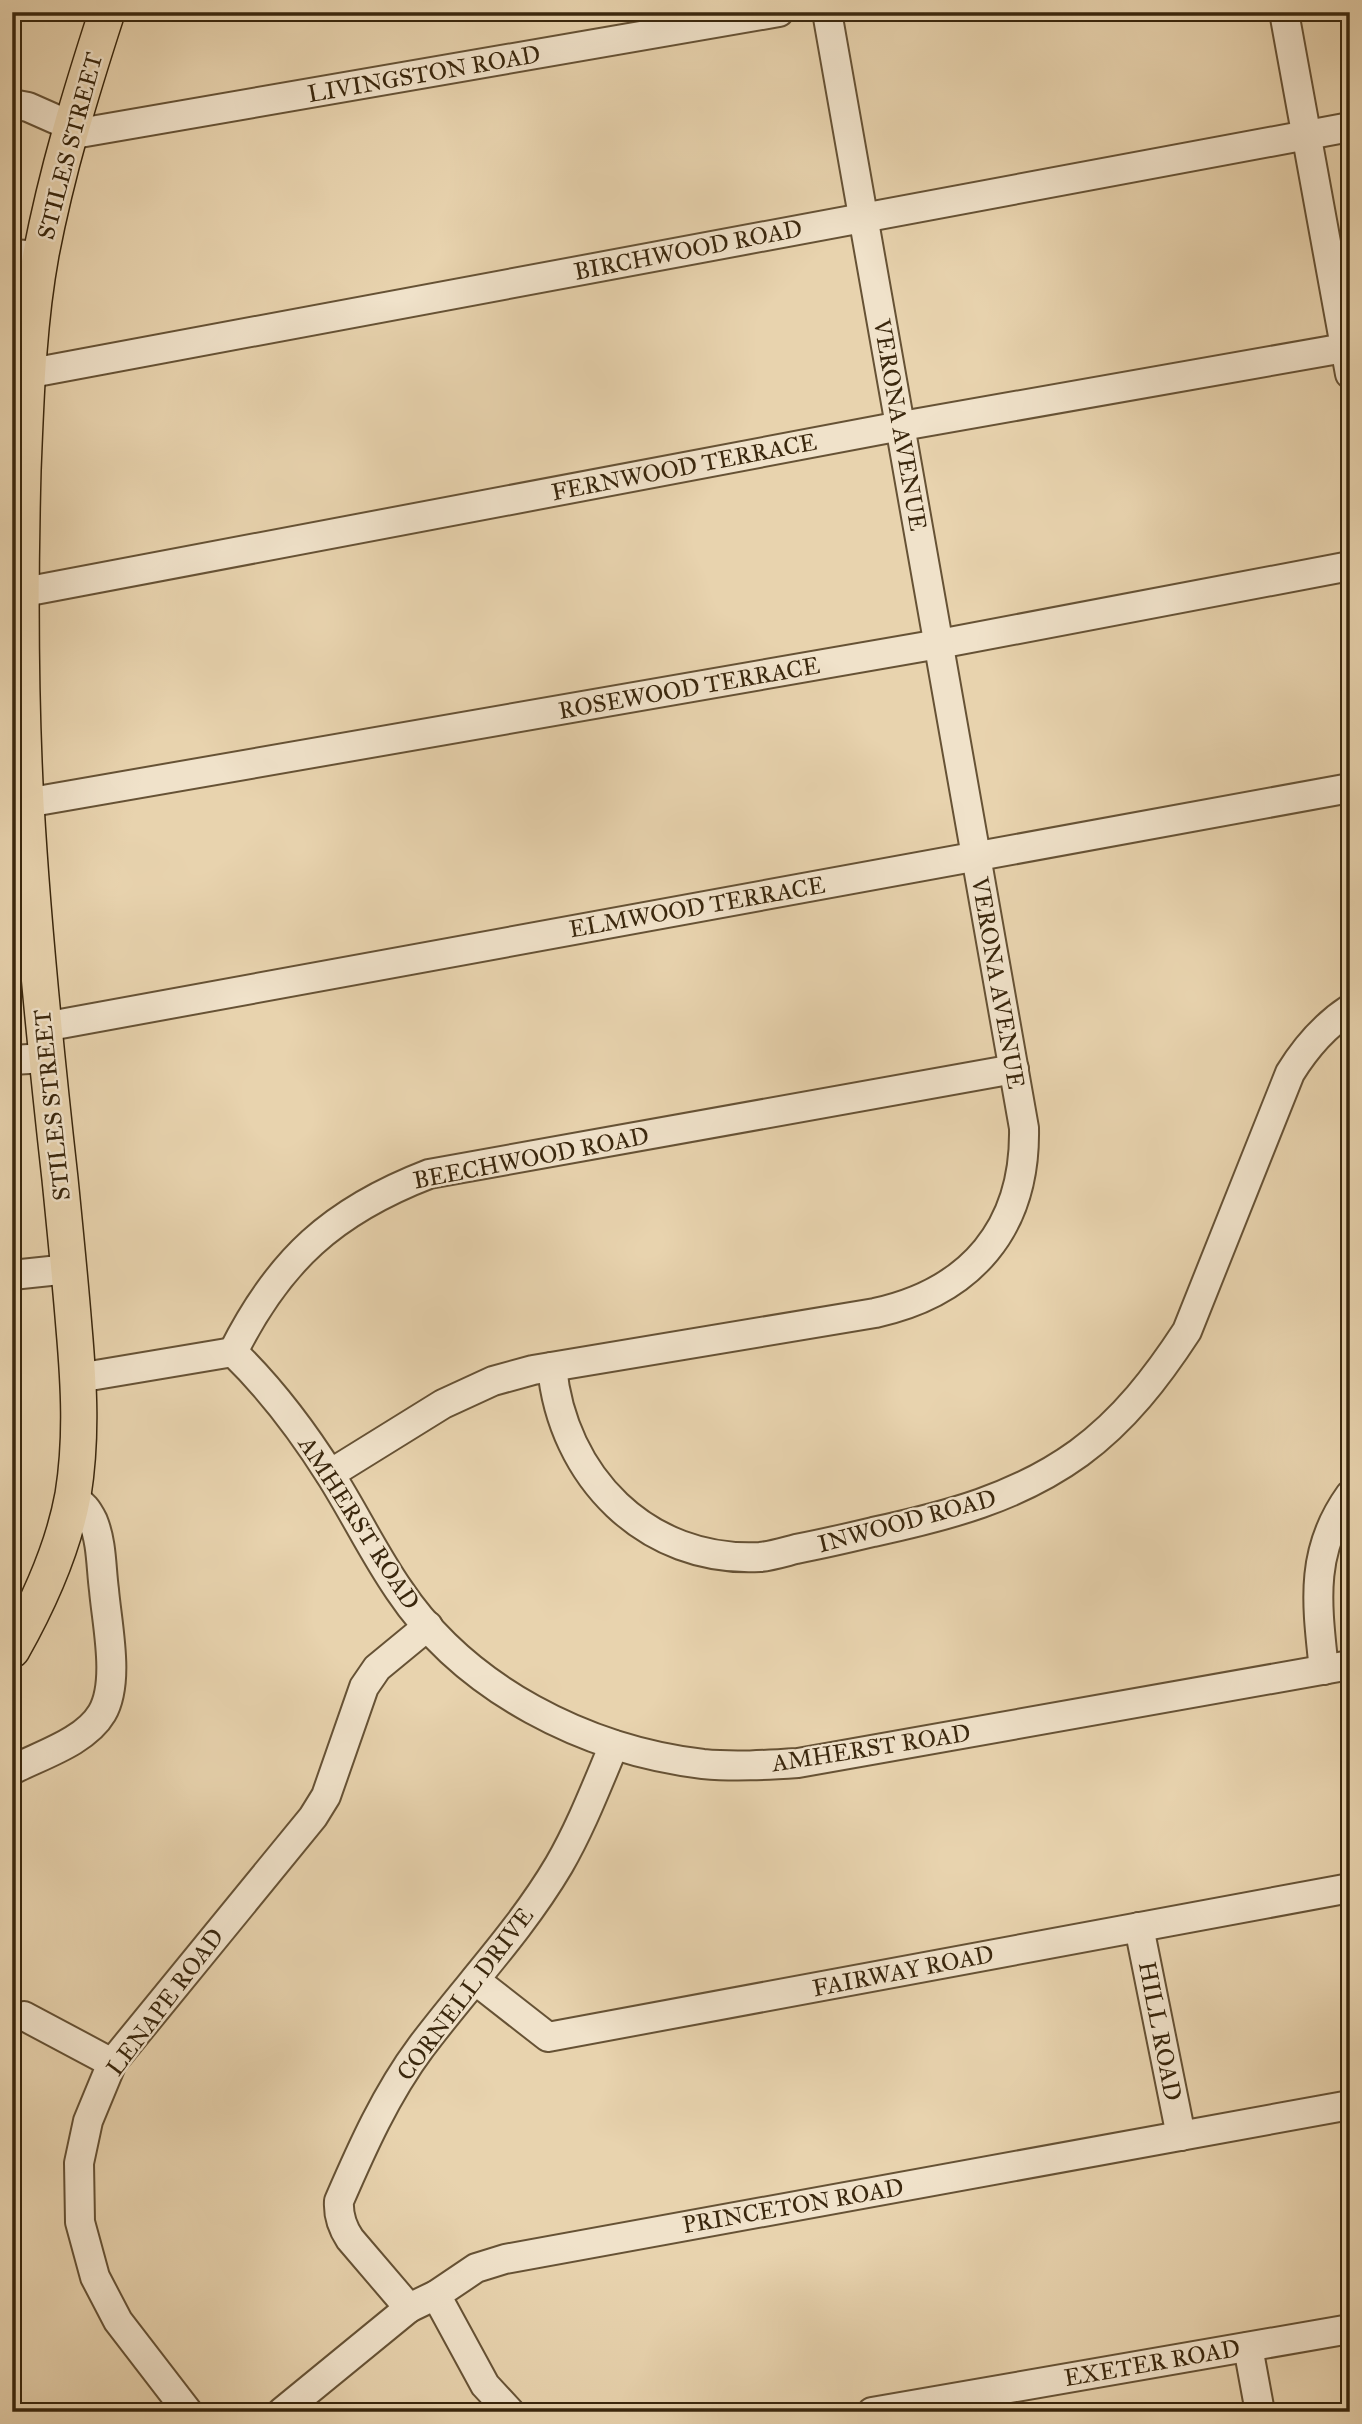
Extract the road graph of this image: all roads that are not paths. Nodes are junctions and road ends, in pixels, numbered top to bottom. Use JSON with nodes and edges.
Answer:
{"nodes":[{"id":1,"x":107,"y":12,"type":"edge"},
{"id":2,"x":779,"y":12,"type":"edge"},
{"id":3,"x":827,"y":12,"type":"edge"},
{"id":4,"x":1284,"y":12,"type":"edge"},
{"id":5,"x":12,"y":104,"type":"edge"},
{"id":6,"x":1350,"y":127,"type":"edge"},
{"id":7,"x":69,"y":131,"type":"junction"},
{"id":8,"x":1307,"y":135,"type":"junction"},
{"id":9,"x":863,"y":217,"type":"junction"},
{"id":10,"x":26,"y":255,"type":"edge"},
{"id":11,"x":1348,"y":356,"type":"edge"},
{"id":12,"x":26,"y":374,"type":"junction"},
{"id":13,"x":19,"y":417,"type":"edge"},
{"id":14,"x":900,"y":427,"type":"junction"},
{"id":15,"x":1350,"y":566,"type":"edge"},
{"id":16,"x":19,"y":593,"type":"junction"},
{"id":17,"x":17,"y":628,"type":"edge"},
{"id":18,"x":939,"y":644,"type":"junction"},
{"id":19,"x":1350,"y":788,"type":"edge"},
{"id":20,"x":26,"y":803,"type":"junction"},
{"id":21,"x":21,"y":841,"type":"edge"},
{"id":22,"x":976,"y":856,"type":"junction"},
{"id":23,"x":1350,"y":1009,"type":"edge"},
{"id":24,"x":34,"y":1048,"type":"edge"},
{"id":25,"x":1013,"y":1069,"type":"junction"},
{"id":26,"x":69,"y":1269,"type":"junction"},
{"id":27,"x":12,"y":1275,"type":"edge"},
{"id":28,"x":233,"y":1352,"type":"junction"},
{"id":29,"x":552,"y":1367,"type":"junction"},
{"id":30,"x":78,"y":1378,"type":"junction"},
{"id":31,"x":330,"y":1474,"type":"junction"},
{"id":32,"x":1350,"y":1495,"type":"edge"},
{"id":33,"x":72,"y":1499,"type":"junction"},
{"id":34,"x":428,"y":1626,"type":"junction"},
{"id":35,"x":12,"y":1650,"type":"edge"},
{"id":36,"x":1337,"y":1667,"type":"edge"},
{"id":37,"x":614,"y":1745,"type":"junction"},
{"id":38,"x":12,"y":1770,"type":"edge"},
{"id":39,"x":1350,"y":1888,"type":"edge"},
{"id":40,"x":1139,"y":1927,"type":"junction"},
{"id":41,"x":475,"y":1980,"type":"junction"},
{"id":42,"x":24,"y":2016,"type":"dead end"},
{"id":43,"x":112,"y":2063,"type":"junction"},
{"id":44,"x":1350,"y":2105,"type":"edge"},
{"id":45,"x":1181,"y":2136,"type":"junction"},
{"id":46,"x":436,"y":2295,"type":"junction"},
{"id":47,"x":409,"y":2308,"type":"junction"},
{"id":48,"x":1350,"y":2329,"type":"edge"},
{"id":49,"x":1248,"y":2347,"type":"junction"},
{"id":50,"x":188,"y":2412,"type":"edge"},
{"id":51,"x":282,"y":2412,"type":"edge"},
{"id":52,"x":510,"y":2412,"type":"edge"},
{"id":53,"x":872,"y":2412,"type":"edge"},
{"id":54,"x":1260,"y":2412,"type":"edge"}],
"edges":[{"from":1,"to":7,"type":"main road","name":"STILES STREET"},
{"from":2,"to":7,"type":"street","name":"LIVINGSTON ROAD"},
{"from":3,"to":9,"type":"street","name":"VERONA AVENUE"},
{"from":4,"to":8,"type":"street"},
{"from":5,"to":7,"type":"street"},
{"from":6,"to":8,"type":"street","name":"BIRCHWOOD ROAD"},
{"from":7,"to":10,"type":"main road","name":"STILES STREET"},
{"from":8,"to":9,"type":"street","name":"BIRCHWOOD ROAD"},
{"from":8,"to":11,"type":"street"},
{"from":9,"to":12,"type":"street","name":"BIRCHWOOD ROAD"},
{"from":9,"to":14,"type":"street","name":"VERONA AVENUE"},
{"from":10,"to":12,"type":"main road","name":"STILES STREET"},
{"from":11,"to":14,"type":"street","name":"FERNWOOD TERRACE"},
{"from":12,"to":13,"type":"main road","name":"STILES STREET"},
{"from":13,"to":16,"type":"main road","name":"STILES STREET"},
{"from":14,"to":16,"type":"street","name":"FERNWOOD TERRACE"},
{"from":14,"to":18,"type":"street","name":"VERONA AVENUE"},
{"from":15,"to":18,"type":"street","name":"ROSEWOOD TERRACE"},
{"from":16,"to":17,"type":"main road","name":"STILES STREET"},
{"from":17,"to":20,"type":"main road","name":"STILES STREET"},
{"from":18,"to":20,"type":"street","name":"ROSEWOOD TERRACE"},
{"from":18,"to":22,"type":"street","name":"VERONA AVENUE"},
{"from":19,"to":22,"type":"street","name":"ELMWOOD TERRACE"},
{"from":20,"to":21,"type":"main road","name":"STILES STREET"},
{"from":21,"to":24,"type":"main road","name":"STILES STREET"},
{"from":22,"to":24,"type":"street","name":"ELMWOOD TERRACE"},
{"from":22,"to":25,"type":"street","name":"VERONA AVENUE"},
{"from":23,"to":29,"type":"street","name":"INWOOD ROAD"},
{"from":24,"to":26,"type":"main road","name":"STILES STREET"},
{"from":25,"to":28,"type":"street","name":"BEECHWOOD ROAD"},
{"from":25,"to":29,"type":"street","name":"VERONA AVENUE"},
{"from":26,"to":27,"type":"street"},
{"from":26,"to":30,"type":"main road","name":"STILES STREET"},
{"from":28,"to":30,"type":"street"},
{"from":28,"to":31,"type":"street","name":"AMHERST ROAD"},
{"from":29,"to":31,"type":"street","name":"VERONA AVENUE"},
{"from":30,"to":33,"type":"main road","name":"STILES STREET"},
{"from":31,"to":34,"type":"street","name":"AMHERST ROAD"},
{"from":32,"to":36,"type":"street"},
{"from":33,"to":35,"type":"main road","name":"STILES STREET"},
{"from":33,"to":38,"type":"street"},
{"from":34,"to":37,"type":"street","name":"AMHERST ROAD"},
{"from":34,"to":43,"type":"street","name":"LENAPE ROAD"},
{"from":36,"to":37,"type":"street","name":"AMHERST ROAD"},
{"from":37,"to":41,"type":"street","name":"CORNELL DRIVE"},
{"from":39,"to":40,"type":"street","name":"FAIRWAY ROAD"},
{"from":40,"to":41,"type":"street","name":"FAIRWAY ROAD"},
{"from":40,"to":45,"type":"street","name":"HILL ROAD"},
{"from":41,"to":47,"type":"street","name":"CORNELL DRIVE"},
{"from":42,"to":43,"type":"street"},
{"from":43,"to":50,"type":"street","name":"LENAPE ROAD"},
{"from":44,"to":45,"type":"street","name":"PRINCETON ROAD"},
{"from":45,"to":46,"type":"street","name":"PRINCETON ROAD"},
{"from":46,"to":47,"type":"street","name":"PRINCETON ROAD"},
{"from":46,"to":52,"type":"street"},
{"from":47,"to":51,"type":"street","name":"PRINCETON ROAD"},
{"from":48,"to":49,"type":"street","name":"EXETER ROAD"},
{"from":49,"to":53,"type":"street","name":"EXETER ROAD"},
{"from":49,"to":54,"type":"street"}]}
